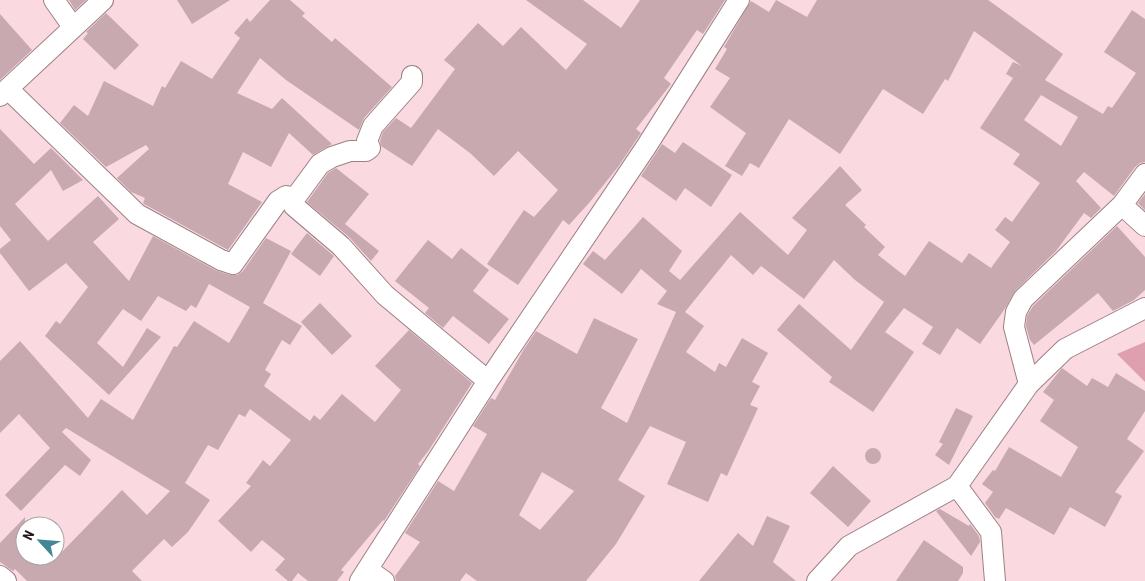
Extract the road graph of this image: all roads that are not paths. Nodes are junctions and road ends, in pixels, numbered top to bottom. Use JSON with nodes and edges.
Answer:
{"nodes":[{"id":1,"x":54,"y":0,"type":"edge"},
{"id":2,"x":103,"y":0,"type":"edge"},
{"id":3,"x":740,"y":0,"type":"edge"},
{"id":4,"x":73,"y":27,"type":"junction"},
{"id":5,"x":412,"y":76,"type":"dead end"},
{"id":6,"x":4,"y":92,"type":"edge"},
{"id":7,"x":1145,"y":174,"type":"edge"},
{"id":8,"x":295,"y":198,"type":"junction"},
{"id":9,"x":1122,"y":204,"type":"junction"},
{"id":10,"x":1145,"y":226,"type":"edge"},
{"id":11,"x":1145,"y":308,"type":"edge"},
{"id":12,"x":488,"y":381,"type":"junction"},
{"id":13,"x":1029,"y":384,"type":"junction"},
{"id":14,"x":957,"y":486,"type":"junction"},
{"id":15,"x":0,"y":576,"type":"edge"},
{"id":16,"x":371,"y":577,"type":"edge"},
{"id":17,"x":6,"y":581,"type":"edge"},
{"id":18,"x":817,"y":581,"type":"edge"},
{"id":19,"x":995,"y":581,"type":"edge"}],
"edges":[{"from":1,"to":4,"type":"street"},
{"from":2,"to":4,"type":"street"},
{"from":3,"to":12,"type":"street"},
{"from":4,"to":6,"type":"street"},
{"from":5,"to":8,"type":"street"},
{"from":6,"to":8,"type":"street"},
{"from":7,"to":9,"type":"street"},
{"from":8,"to":12,"type":"street"},
{"from":9,"to":10,"type":"street"},
{"from":9,"to":13,"type":"street"},
{"from":11,"to":13,"type":"street"},
{"from":12,"to":16,"type":"street"},
{"from":13,"to":14,"type":"street"},
{"from":14,"to":18,"type":"street"},
{"from":14,"to":19,"type":"street"},
{"from":15,"to":17,"type":"street"}]}
